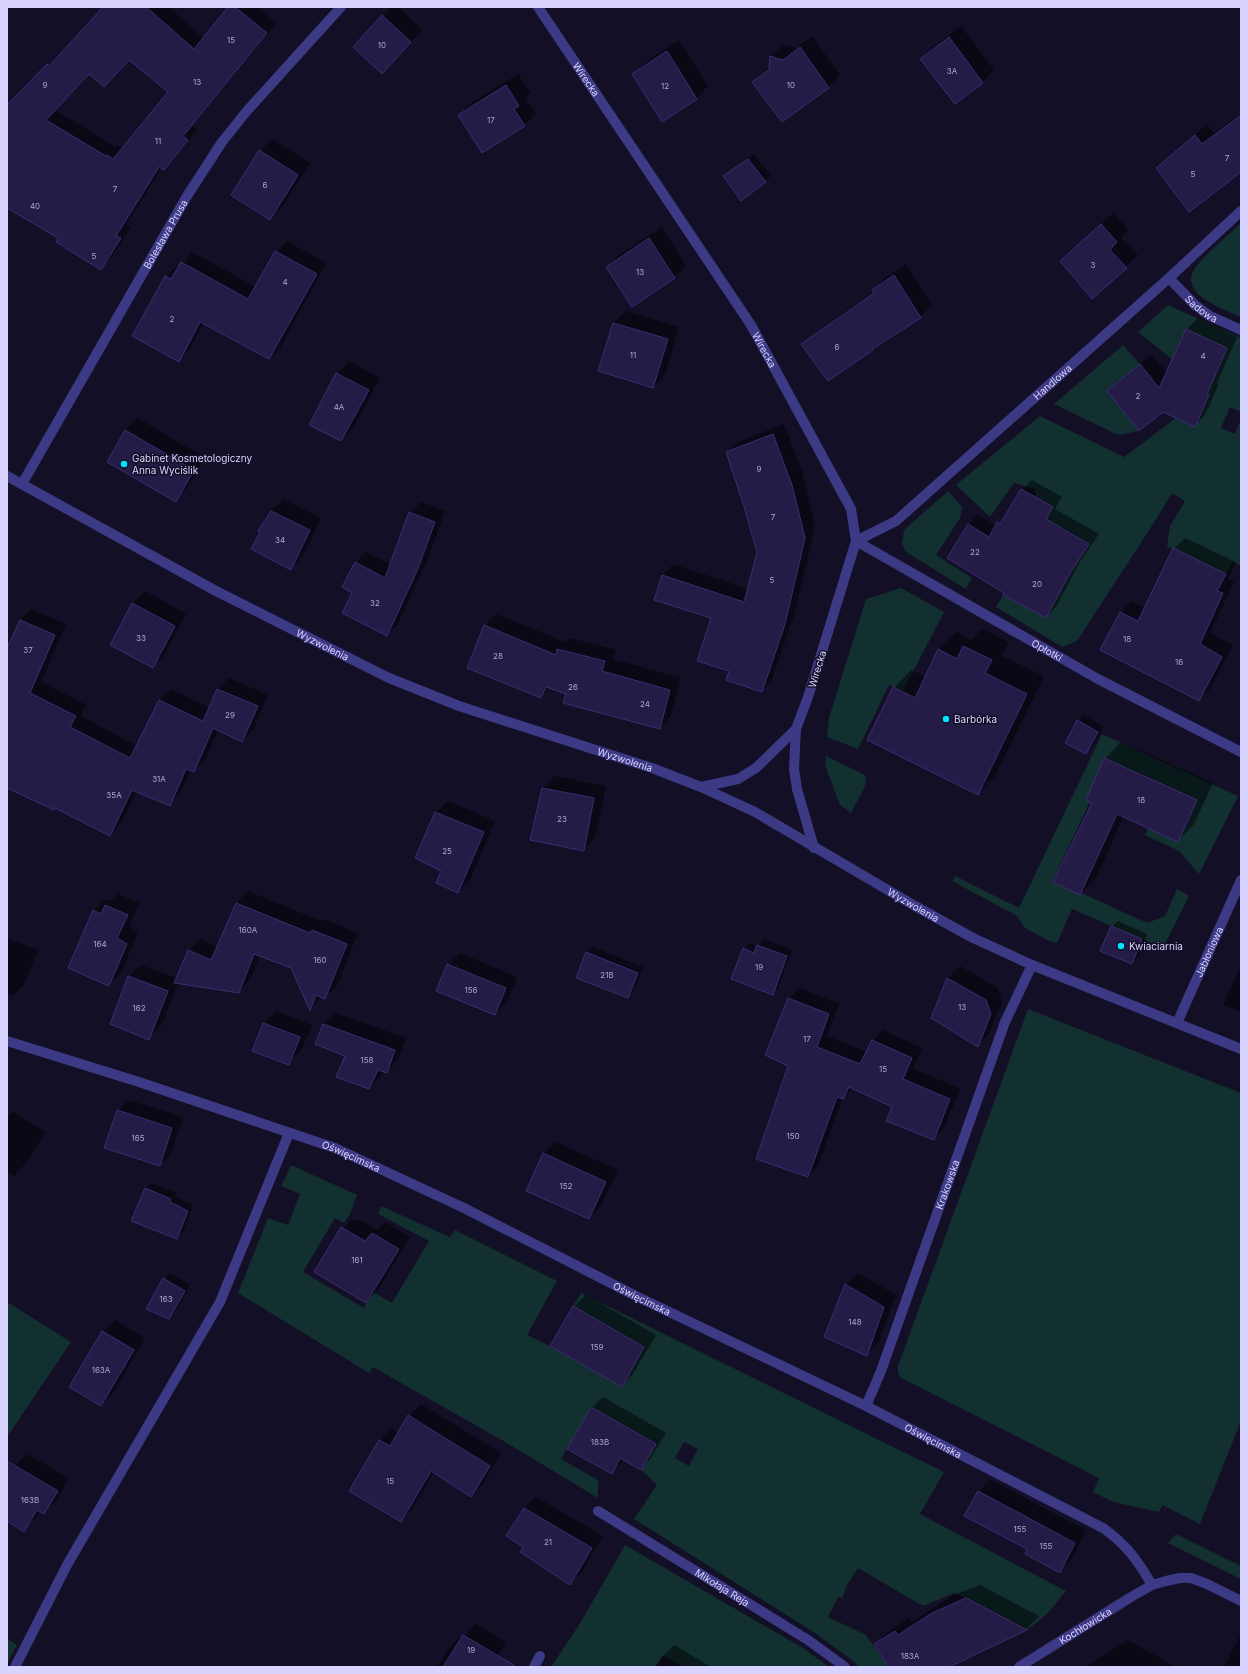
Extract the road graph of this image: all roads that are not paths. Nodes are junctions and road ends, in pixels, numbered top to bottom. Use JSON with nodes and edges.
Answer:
{"nodes":[{"id":1,"x":341,"y":7,"type":"edge"},
{"id":2,"x":538,"y":7,"type":"edge"},
{"id":3,"x":1241,"y":211,"type":"edge"},
{"id":4,"x":1169,"y":278,"type":"junction"},
{"id":5,"x":1241,"y":330,"type":"edge"},
{"id":6,"x":7,"y":476,"type":"edge"},
{"id":7,"x":22,"y":484,"type":"junction"},
{"id":8,"x":856,"y":541,"type":"junction"},
{"id":9,"x":796,"y":729,"type":"junction"},
{"id":10,"x":1241,"y":752,"type":"edge"},
{"id":11,"x":701,"y":787,"type":"junction"},
{"id":12,"x":814,"y":848,"type":"junction"},
{"id":13,"x":1241,"y":880,"type":"edge"},
{"id":14,"x":1032,"y":965,"type":"junction"},
{"id":15,"x":1177,"y":1024,"type":"junction"},
{"id":16,"x":7,"y":1041,"type":"edge"},
{"id":17,"x":1241,"y":1049,"type":"edge"},
{"id":18,"x":289,"y":1133,"type":"junction"},
{"id":19,"x":866,"y":1406,"type":"junction"},
{"id":20,"x":598,"y":1511,"type":"dead end"},
{"id":21,"x":1152,"y":1585,"type":"junction"},
{"id":22,"x":1241,"y":1601,"type":"edge"},
{"id":23,"x":540,"y":1656,"type":"dead end"},
{"id":24,"x":15,"y":1667,"type":"edge"},
{"id":25,"x":534,"y":1667,"type":"edge"},
{"id":26,"x":845,"y":1667,"type":"edge"},
{"id":27,"x":1019,"y":1667,"type":"edge"}],
"edges":[{"from":1,"to":7,"type":"street","name":"Bolesława Prusa"},
{"from":2,"to":8,"type":"street","name":"Wirecka"},
{"from":3,"to":4,"type":"street","name":"Handlowa"},
{"from":4,"to":5,"type":"street","name":"Sadowa"},
{"from":4,"to":8,"type":"street","name":"Handlowa"},
{"from":6,"to":7,"type":"street","name":"Wyzwolenia"},
{"from":7,"to":11,"type":"street","name":"Wyzwolenia"},
{"from":8,"to":9,"type":"street","name":"Wirecka"},
{"from":8,"to":10,"type":"street","name":"Opłotki"},
{"from":9,"to":11,"type":"street","name":"Wirecka"},
{"from":9,"to":12,"type":"street","name":"Wirecka"},
{"from":11,"to":12,"type":"street","name":"Wyzwolenia"},
{"from":12,"to":14,"type":"street","name":"Wyzwolenia"},
{"from":13,"to":15,"type":"street","name":"Jabłoniowa"},
{"from":14,"to":15,"type":"street","name":"Wyzwolenia"},
{"from":14,"to":19,"type":"street","name":"Krakowska"},
{"from":15,"to":17,"type":"street","name":"Wyzwolenia"},
{"from":16,"to":18,"type":"street","name":"Oświęcimska"},
{"from":18,"to":19,"type":"street","name":"Oświęcimska"},
{"from":18,"to":24,"type":"street"},
{"from":19,"to":21,"type":"street","name":"Oświęcimska"},
{"from":20,"to":26,"type":"street","name":"Mikołaja Reja"},
{"from":21,"to":22,"type":"street"},
{"from":21,"to":27,"type":"street","name":"Kochłowicka"},
{"from":23,"to":25,"type":"street"}]}
